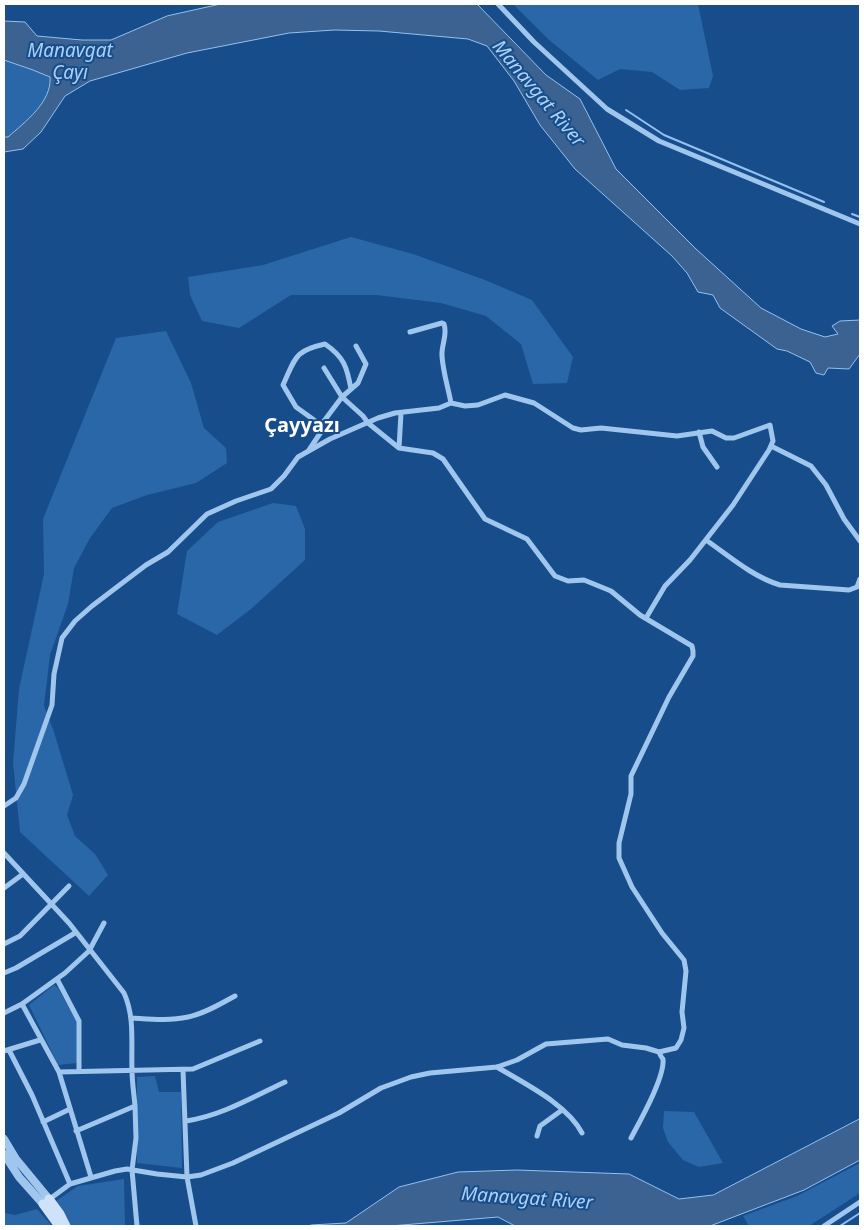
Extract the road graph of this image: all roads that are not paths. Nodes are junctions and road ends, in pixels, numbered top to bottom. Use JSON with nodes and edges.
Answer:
{"nodes":[{"id":1,"x":498,"y":4,"type":"edge"},
{"id":2,"x":860,"y":224,"type":"edge"},
{"id":3,"x":410,"y":332,"type":"dead end"},
{"id":4,"x":356,"y":346,"type":"dead end"},
{"id":5,"x":324,"y":368,"type":"dead end"},
{"id":6,"x":351,"y":389,"type":"junction"},
{"id":7,"x":342,"y":397,"type":"junction"},
{"id":8,"x":451,"y":403,"type":"junction"},
{"id":9,"x":401,"y":413,"type":"junction"},
{"id":10,"x":368,"y":423,"type":"junction"},
{"id":11,"x":321,"y":424,"type":"junction"},
{"id":12,"x":699,"y":432,"type":"junction"},
{"id":13,"x":771,"y":446,"type":"junction"},
{"id":14,"x":399,"y":448,"type":"junction"},
{"id":15,"x":307,"y":452,"type":"junction"},
{"id":16,"x":717,"y":467,"type":"dead end"},
{"id":17,"x":706,"y":540,"type":"junction"},
{"id":18,"x":860,"y":542,"type":"edge"},
{"id":19,"x":860,"y":579,"type":"edge"},
{"id":20,"x":646,"y":618,"type":"junction"},
{"id":21,"x":4,"y":806,"type":"edge"},
{"id":22,"x":4,"y":853,"type":"edge"},
{"id":23,"x":23,"y":874,"type":"junction"},
{"id":24,"x":69,"y":886,"type":"dead end"},
{"id":25,"x":4,"y":888,"type":"edge"},
{"id":26,"x":52,"y":905,"type":"junction"},
{"id":27,"x":104,"y":924,"type":"dead end"},
{"id":28,"x":75,"y":933,"type":"junction"},
{"id":29,"x":4,"y":944,"type":"edge"},
{"id":30,"x":89,"y":951,"type":"junction"},
{"id":31,"x":4,"y":973,"type":"edge"},
{"id":32,"x":57,"y":979,"type":"junction"},
{"id":33,"x":235,"y":996,"type":"dead end"},
{"id":34,"x":22,"y":1004,"type":"junction"},
{"id":35,"x":4,"y":1013,"type":"edge"},
{"id":36,"x":132,"y":1018,"type":"junction"},
{"id":37,"x":40,"y":1040,"type":"junction"},
{"id":38,"x":260,"y":1041,"type":"dead end"},
{"id":39,"x":6,"y":1050,"type":"edge"},
{"id":40,"x":659,"y":1052,"type":"junction"},
{"id":41,"x":497,"y":1067,"type":"junction"},
{"id":42,"x":183,"y":1070,"type":"junction"},
{"id":43,"x":79,"y":1071,"type":"junction"},
{"id":44,"x":132,"y":1071,"type":"junction"},
{"id":45,"x":59,"y":1072,"type":"junction"},
{"id":46,"x":285,"y":1082,"type":"dead end"},
{"id":47,"x":135,"y":1106,"type":"junction"},
{"id":48,"x":70,"y":1109,"type":"junction"},
{"id":49,"x":562,"y":1110,"type":"junction"},
{"id":50,"x":186,"y":1121,"type":"junction"},
{"id":51,"x":43,"y":1122,"type":"junction"},
{"id":52,"x":76,"y":1131,"type":"junction"},
{"id":53,"x":582,"y":1134,"type":"dead end"},
{"id":54,"x":537,"y":1136,"type":"dead end"},
{"id":55,"x":631,"y":1138,"type":"dead end"},
{"id":56,"x":4,"y":1139,"type":"edge"},
{"id":57,"x":4,"y":1154,"type":"edge"},
{"id":58,"x":132,"y":1170,"type":"junction"},
{"id":59,"x":186,"y":1176,"type":"junction"},
{"id":60,"x":92,"y":1177,"type":"junction"},
{"id":61,"x":70,"y":1184,"type":"junction"},
{"id":62,"x":46,"y":1202,"type":"junction"},
{"id":63,"x":860,"y":1202,"type":"edge"},
{"id":64,"x":59,"y":1226,"type":"edge"},
{"id":65,"x":66,"y":1226,"type":"edge"},
{"id":66,"x":137,"y":1226,"type":"edge"},
{"id":67,"x":196,"y":1226,"type":"edge"},
{"id":68,"x":824,"y":1226,"type":"edge"}],
"edges":[{"from":1,"to":2,"type":"street"},
{"from":3,"to":8,"type":"street"},
{"from":4,"to":6,"type":"street"},
{"from":5,"to":7,"type":"street"},
{"from":6,"to":7,"type":"street"},
{"from":6,"to":11,"type":"street"},
{"from":7,"to":10,"type":"street"},
{"from":7,"to":11,"type":"street"},
{"from":8,"to":9,"type":"street"},
{"from":8,"to":12,"type":"street"},
{"from":9,"to":10,"type":"street"},
{"from":9,"to":14,"type":"street"},
{"from":10,"to":14,"type":"street"},
{"from":10,"to":15,"type":"street"},
{"from":11,"to":15,"type":"street"},
{"from":12,"to":13,"type":"street"},
{"from":12,"to":16,"type":"street"},
{"from":13,"to":17,"type":"street"},
{"from":13,"to":18,"type":"street"},
{"from":14,"to":20,"type":"street"},
{"from":15,"to":21,"type":"street"},
{"from":17,"to":19,"type":"street"},
{"from":17,"to":20,"type":"street"},
{"from":20,"to":40,"type":"street"},
{"from":22,"to":23,"type":"street"},
{"from":23,"to":25,"type":"street"},
{"from":23,"to":26,"type":"street"},
{"from":24,"to":26,"type":"street"},
{"from":26,"to":28,"type":"street"},
{"from":26,"to":29,"type":"street"},
{"from":27,"to":30,"type":"street"},
{"from":28,"to":30,"type":"street"},
{"from":28,"to":31,"type":"street"},
{"from":30,"to":32,"type":"street"},
{"from":30,"to":36,"type":"street"},
{"from":32,"to":34,"type":"street"},
{"from":32,"to":43,"type":"street"},
{"from":33,"to":36,"type":"street"},
{"from":34,"to":35,"type":"street"},
{"from":34,"to":37,"type":"street"},
{"from":36,"to":44,"type":"street"},
{"from":37,"to":39,"type":"street"},
{"from":37,"to":45,"type":"street"},
{"from":38,"to":42,"type":"street"},
{"from":39,"to":51,"type":"street"},
{"from":40,"to":41,"type":"street"},
{"from":40,"to":55,"type":"street"},
{"from":41,"to":49,"type":"street"},
{"from":41,"to":59,"type":"street"},
{"from":42,"to":44,"type":"street"},
{"from":42,"to":50,"type":"street"},
{"from":43,"to":44,"type":"street"},
{"from":43,"to":45,"type":"street"},
{"from":44,"to":47,"type":"street"},
{"from":45,"to":48,"type":"street"},
{"from":46,"to":50,"type":"street"},
{"from":47,"to":52,"type":"street"},
{"from":47,"to":58,"type":"street"},
{"from":48,"to":51,"type":"street"},
{"from":48,"to":52,"type":"street"},
{"from":49,"to":53,"type":"street"},
{"from":49,"to":54,"type":"street"},
{"from":50,"to":59,"type":"street"},
{"from":51,"to":61,"type":"street"},
{"from":52,"to":60,"type":"street"},
{"from":56,"to":62,"type":"street"},
{"from":57,"to":62,"type":"street"},
{"from":58,"to":59,"type":"street"},
{"from":58,"to":60,"type":"street"},
{"from":58,"to":66,"type":"street"},
{"from":59,"to":67,"type":"street"},
{"from":60,"to":61,"type":"street"},
{"from":61,"to":62,"type":"street"},
{"from":62,"to":64,"type":"main road"},
{"from":62,"to":65,"type":"main road"},
{"from":63,"to":68,"type":"street"}]}
